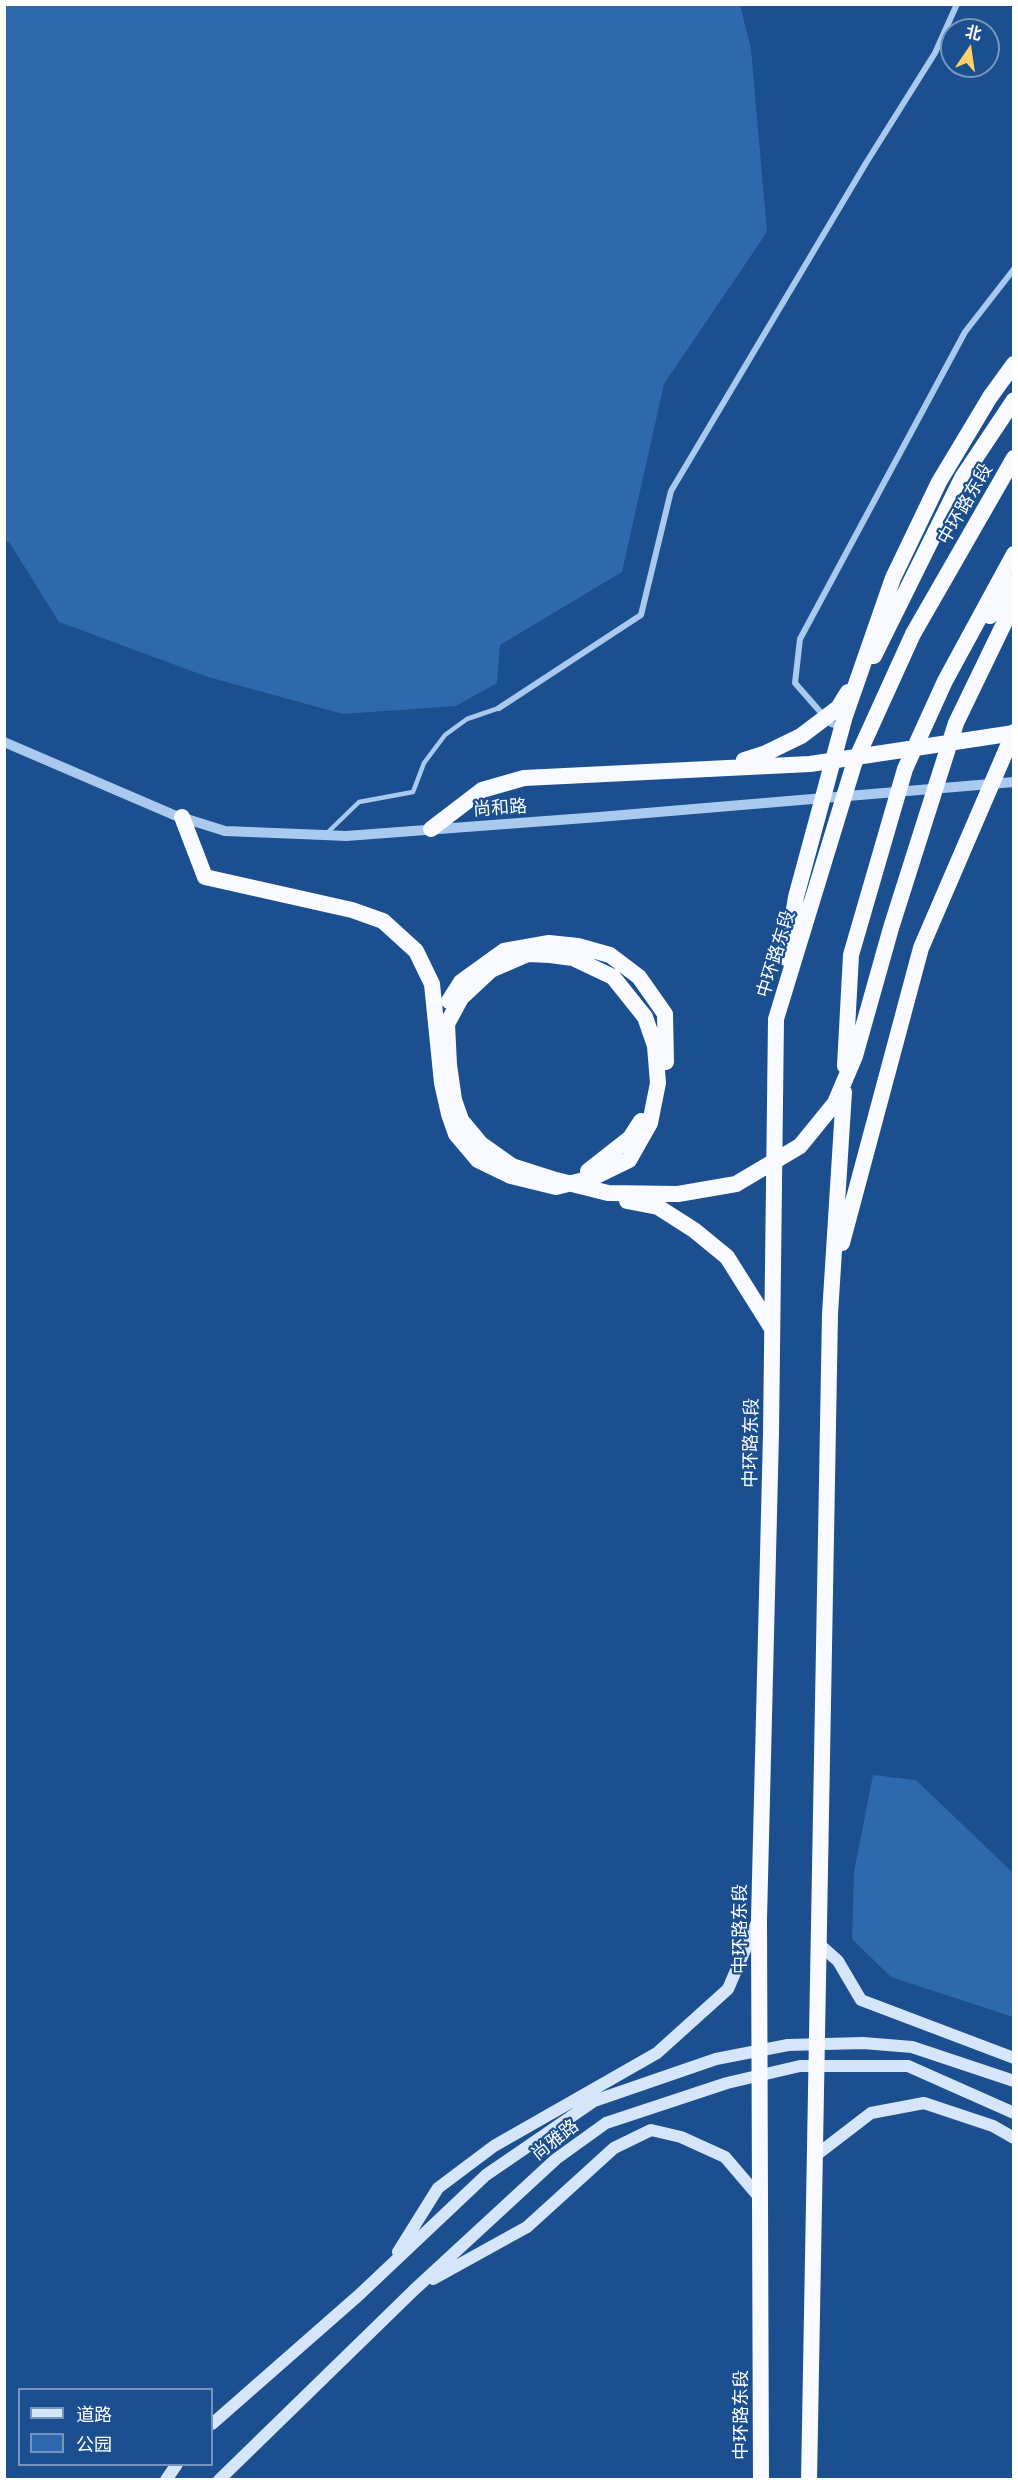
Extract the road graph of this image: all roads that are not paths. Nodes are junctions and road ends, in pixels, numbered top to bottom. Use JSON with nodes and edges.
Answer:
{"nodes":[{"id":1,"x":957,"y":4,"type":"edge"},
{"id":2,"x":1014,"y":269,"type":"edge"},
{"id":3,"x":1014,"y":364,"type":"edge"},
{"id":4,"x":1014,"y":400,"type":"edge"},
{"id":5,"x":1014,"y":458,"type":"edge"},
{"id":6,"x":1014,"y":554,"type":"edge"},
{"id":7,"x":1014,"y":583,"type":"edge"},
{"id":8,"x":1014,"y":603,"type":"edge"},
{"id":9,"x":945,"y":681,"type":"junction"},
{"id":10,"x":499,"y":708,"type":"joint"},
{"id":11,"x":842,"y":727,"type":"junction"},
{"id":12,"x":1014,"y":733,"type":"edge"},
{"id":13,"x":4,"y":742,"type":"edge"},
{"id":14,"x":720,"y":767,"type":"junction"},
{"id":15,"x":1014,"y":782,"type":"edge"},
{"id":16,"x":182,"y":817,"type":"junction"},
{"id":17,"x":431,"y":830,"type":"junction"},
{"id":18,"x":324,"y":835,"type":"junction"},
{"id":19,"x":776,"y":1019,"type":"junction"},
{"id":20,"x":556,"y":1180,"type":"junction"},
{"id":21,"x":833,"y":1279,"type":"junction"},
{"id":22,"x":772,"y":1328,"type":"junction"},
{"id":23,"x":759,"y":1918,"type":"junction"},
{"id":24,"x":819,"y":1944,"type":"junction"},
{"id":25,"x":1014,"y":2058,"type":"edge"},
{"id":26,"x":1014,"y":2081,"type":"edge"},
{"id":27,"x":1014,"y":2113,"type":"edge"},
{"id":28,"x":1014,"y":2138,"type":"edge"},
{"id":29,"x":815,"y":2157,"type":"junction"},
{"id":30,"x":760,"y":2199,"type":"junction"},
{"id":31,"x":388,"y":2267,"type":"junction"},
{"id":32,"x":414,"y":2290,"type":"junction"},
{"id":33,"x":213,"y":2423,"type":"edge"},
{"id":34,"x":176,"y":2466,"type":"edge"},
{"id":35,"x":166,"y":2480,"type":"edge"},
{"id":36,"x":219,"y":2480,"type":"edge"},
{"id":37,"x":761,"y":2480,"type":"edge"},
{"id":38,"x":808,"y":2480,"type":"edge"}],
"edges":[{"from":1,"to":10,"type":"street"},
{"from":2,"to":11,"type":"street"},
{"from":3,"to":11,"type":"highway"},
{"from":4,"to":14,"type":"highway"},
{"from":5,"to":19,"type":"highway","name":"中环路东段"},
{"from":6,"to":9,"type":"highway"},
{"from":7,"to":9,"type":"highway"},
{"from":8,"to":20,"type":"highway"},
{"from":9,"to":21,"type":"highway"},
{"from":10,"to":18,"type":"lane"},
{"from":11,"to":19,"type":"highway"},
{"from":12,"to":14,"type":"highway"},
{"from":12,"to":21,"type":"highway"},
{"from":13,"to":16,"type":"street","name":"尚和路"},
{"from":14,"to":17,"type":"highway"},
{"from":15,"to":17,"type":"street","name":"尚和路"},
{"from":16,"to":18,"type":"street","name":"尚和路"},
{"from":16,"to":20,"type":"highway"},
{"from":17,"to":18,"type":"street","name":"尚和路"},
{"from":19,"to":22,"type":"highway","name":"中环路东段"},
{"from":20,"to":22,"type":"highway"},
{"from":21,"to":24,"type":"highway"},
{"from":22,"to":23,"type":"highway","name":"中环路东段"},
{"from":23,"to":30,"type":"highway","name":"中环路东段"},
{"from":23,"to":31,"type":"main road"},
{"from":24,"to":25,"type":"main road"},
{"from":24,"to":29,"type":"highway"},
{"from":26,"to":31,"type":"main road","name":"尚雅路"},
{"from":27,"to":32,"type":"main road","name":"尚雅路"},
{"from":28,"to":29,"type":"main road"},
{"from":29,"to":38,"type":"highway"},
{"from":30,"to":32,"type":"main road"},
{"from":30,"to":37,"type":"highway","name":"中环路东段"},
{"from":31,"to":33,"type":"main road","name":"尚雅路"},
{"from":32,"to":36,"type":"main road","name":"尚雅路"},
{"from":34,"to":35,"type":"main road"}]}
